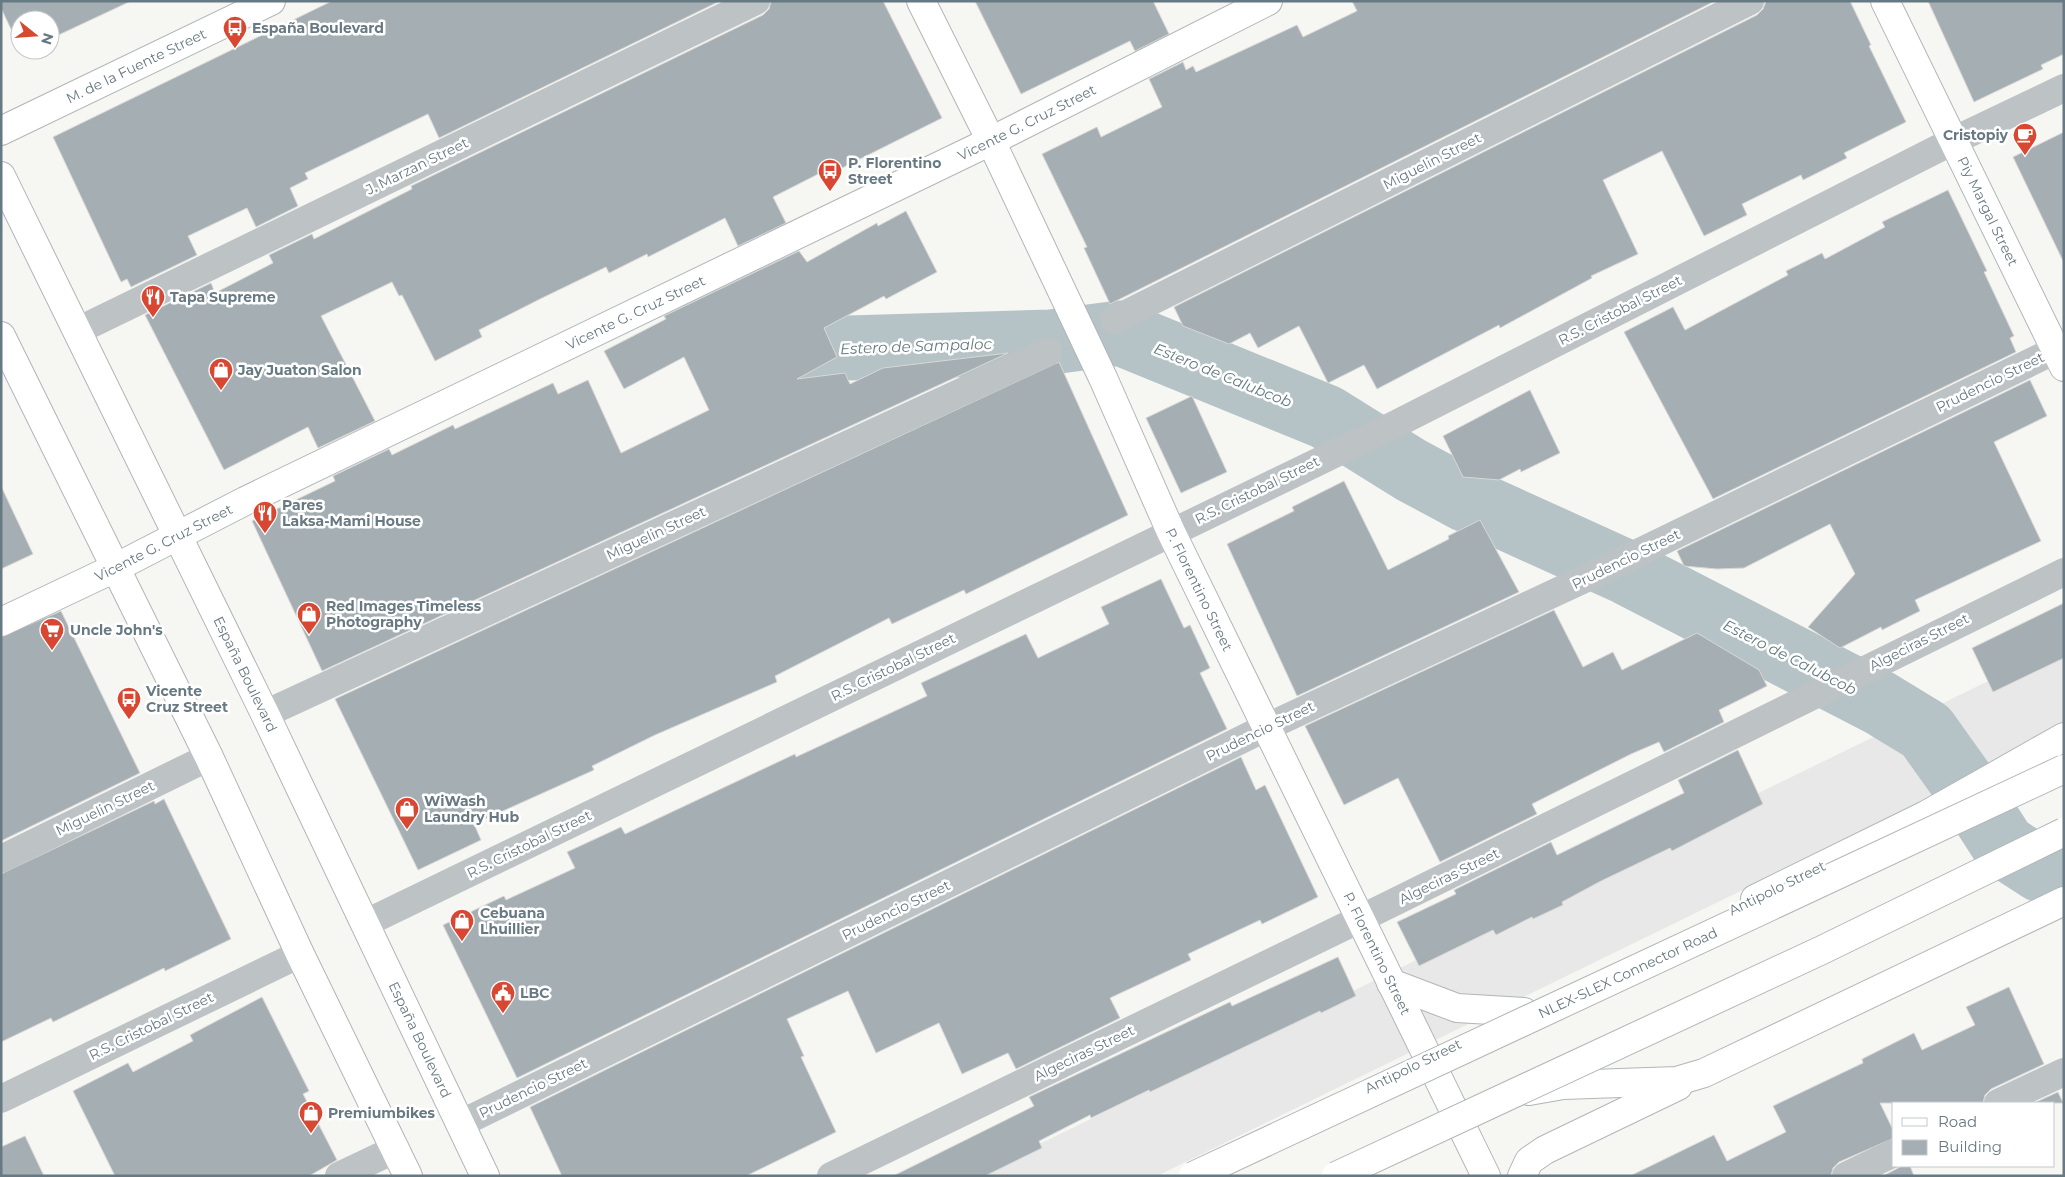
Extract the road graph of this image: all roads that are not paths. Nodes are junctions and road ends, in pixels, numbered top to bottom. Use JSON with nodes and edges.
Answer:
{"nodes":[{"id":1,"x":271,"y":1,"type":"edge"},
{"id":2,"x":756,"y":1,"type":"edge"},
{"id":3,"x":920,"y":1,"type":"edge"},
{"id":4,"x":1268,"y":1,"type":"edge"},
{"id":5,"x":1750,"y":1,"type":"edge"},
{"id":6,"x":1885,"y":1,"type":"edge"},
{"id":7,"x":2064,"y":88,"type":"edge"},
{"id":8,"x":1,"y":131,"type":"edge"},
{"id":9,"x":991,"y":141,"type":"junction"},
{"id":10,"x":1953,"y":141,"type":"junction"},
{"id":11,"x":1,"y":176,"type":"edge"},
{"id":12,"x":1114,"y":320,"type":"dead end"},
{"id":13,"x":78,"y":331,"type":"junction"},
{"id":14,"x":1,"y":336,"type":"edge"},
{"id":15,"x":1048,"y":352,"type":"dead end"},
{"id":16,"x":2061,"y":354,"type":"edge"},
{"id":17,"x":1171,"y":532,"type":"junction"},
{"id":18,"x":178,"y":536,"type":"junction"},
{"id":19,"x":115,"y":568,"type":"junction"},
{"id":20,"x":2064,"y":572,"type":"edge"},
{"id":21,"x":1,"y":622,"type":"edge"},
{"id":22,"x":265,"y":714,"type":"junction"},
{"id":23,"x":1267,"y":727,"type":"junction"},
{"id":24,"x":2064,"y":737,"type":"edge"},
{"id":25,"x":209,"y":757,"type":"junction"},
{"id":26,"x":2064,"y":769,"type":"edge"},
{"id":27,"x":2064,"y":832,"type":"edge"},
{"id":28,"x":1,"y":859,"type":"edge"},
{"id":29,"x":2064,"y":901,"type":"edge"},
{"id":30,"x":1360,"y":919,"type":"junction"},
{"id":31,"x":366,"y":923,"type":"junction"},
{"id":32,"x":300,"y":954,"type":"junction"},
{"id":33,"x":1392,"y":983,"type":"junction"},
{"id":34,"x":1524,"y":1012,"type":"junction"},
{"id":35,"x":1429,"y":1059,"type":"junction"},
{"id":36,"x":2064,"y":1072,"type":"edge"},
{"id":37,"x":1704,"y":1074,"type":"junction"},
{"id":38,"x":1,"y":1099,"type":"edge"},
{"id":39,"x":2000,"y":1102,"type":"edge"},
{"id":40,"x":1457,"y":1116,"type":"junction"},
{"id":41,"x":460,"y":1124,"type":"junction"},
{"id":42,"x":396,"y":1149,"type":"junction"},
{"id":43,"x":1892,"y":1154,"type":"edge"},
{"id":44,"x":339,"y":1176,"type":"edge"},
{"id":45,"x":408,"y":1176,"type":"edge"},
{"id":46,"x":485,"y":1176,"type":"edge"},
{"id":47,"x":831,"y":1176,"type":"edge"},
{"id":48,"x":1191,"y":1176,"type":"edge"},
{"id":49,"x":1336,"y":1176,"type":"edge"},
{"id":50,"x":1486,"y":1176,"type":"edge"},
{"id":51,"x":1522,"y":1176,"type":"edge"},
{"id":52,"x":1846,"y":1176,"type":"edge"}],
"edges":[{"from":1,"to":8,"type":"main road","name":"M. de la Fuente Street"},
{"from":2,"to":13,"type":"street","name":"J. Marzan Street"},
{"from":3,"to":9,"type":"main road","name":"P. Florentino Street"},
{"from":4,"to":9,"type":"main road","name":"Vicente G. Cruz Street"},
{"from":5,"to":12,"type":"street","name":"Miguelin Street"},
{"from":6,"to":10,"type":"main road","name":"Piy Margal Street"},
{"from":7,"to":10,"type":"street","name":"R.S. Cristobal Street"},
{"from":9,"to":17,"type":"main road","name":"P. Florentino Street"},
{"from":9,"to":18,"type":"main road","name":"Vicente G. Cruz Street"},
{"from":10,"to":16,"type":"main road","name":"Piy Margal Street"},
{"from":10,"to":17,"type":"street","name":"R.S. Cristobal Street"},
{"from":11,"to":13,"type":"main road","name":"España Boulevard"},
{"from":13,"to":18,"type":"main road","name":"España Boulevard"},
{"from":14,"to":19,"type":"main road"},
{"from":15,"to":22,"type":"street","name":"Miguelin Street"},
{"from":16,"to":23,"type":"street","name":"Prudencio Street"},
{"from":17,"to":23,"type":"main road","name":"P. Florentino Street"},
{"from":17,"to":31,"type":"street","name":"R.S. Cristobal Street"},
{"from":18,"to":19,"type":"main road","name":"Vicente G. Cruz Street"},
{"from":18,"to":22,"type":"main road","name":"España Boulevard"},
{"from":19,"to":21,"type":"main road","name":"Vicente G. Cruz Street"},
{"from":19,"to":25,"type":"main road"},
{"from":20,"to":30,"type":"street","name":"Algeciras Street"},
{"from":22,"to":31,"type":"main road","name":"España Boulevard"},
{"from":23,"to":30,"type":"main road","name":"P. Florentino Street"},
{"from":23,"to":41,"type":"street","name":"Prudencio Street"},
{"from":24,"to":34,"type":"main road","name":"Antipolo Street"},
{"from":25,"to":28,"type":"street","name":"Miguelin Street"},
{"from":25,"to":32,"type":"main road"},
{"from":26,"to":48,"type":"main road","name":"NLEX-SLEX Connector Road","bridge":true},
{"from":27,"to":49,"type":"main road","bridge":true},
{"from":29,"to":37,"type":"main road"},
{"from":30,"to":33,"type":"main road","name":"P. Florentino Street"},
{"from":30,"to":47,"type":"street","name":"Algeciras Street"},
{"from":31,"to":41,"type":"main road","name":"España Boulevard"},
{"from":32,"to":38,"type":"street","name":"R.S. Cristobal Street"},
{"from":32,"to":42,"type":"main road"},
{"from":33,"to":34,"type":"main road"},
{"from":33,"to":35,"type":"main road","name":"P. Florentino Street"},
{"from":34,"to":35,"type":"main road","name":"Antipolo Street"},
{"from":35,"to":40,"type":"main road","name":"P. Florentino Street"},
{"from":35,"to":48,"type":"main road","name":"Antipolo Street"},
{"from":36,"to":39,"type":"street"},
{"from":37,"to":40,"type":"main road"},
{"from":37,"to":51,"type":"main road"},
{"from":40,"to":49,"type":"main road"},
{"from":40,"to":50,"type":"main road","name":"P. Florentino Street"},
{"from":41,"to":46,"type":"main road","name":"España Boulevard"},
{"from":42,"to":44,"type":"street"},
{"from":42,"to":45,"type":"main road"},
{"from":43,"to":52,"type":"street"}]}
